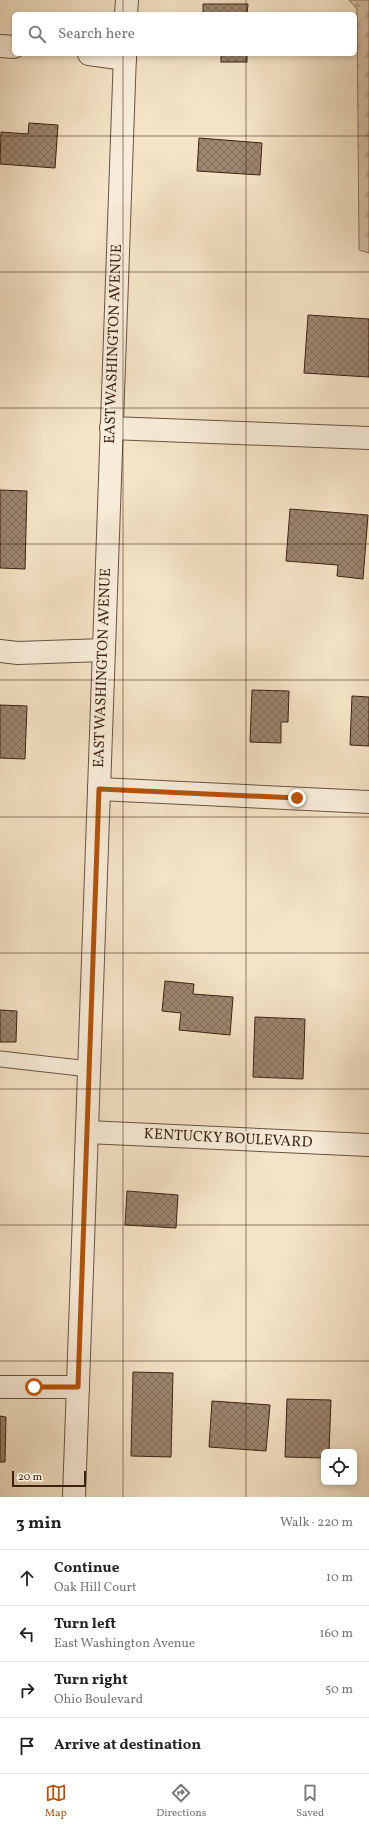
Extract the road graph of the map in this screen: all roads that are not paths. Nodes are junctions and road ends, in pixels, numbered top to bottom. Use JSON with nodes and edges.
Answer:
{"nodes":[{"id":1,"x":127,"y":0,"type":"edge"},
{"id":2,"x":126,"y":12,"type":"edge"},
{"id":3,"x":0,"y":46,"type":"edge"},
{"id":4,"x":12,"y":47,"type":"edge"},
{"id":5,"x":125,"y":56,"type":"edge"},
{"id":6,"x":111,"y":428,"type":"junction"},
{"id":7,"x":369,"y":438,"type":"edge"},
{"id":8,"x":104,"y":650,"type":"junction"},
{"id":9,"x":0,"y":651,"type":"edge"},
{"id":10,"x":99,"y":789,"type":"junction"},
{"id":11,"x":369,"y":802,"type":"edge"},
{"id":12,"x":0,"y":1059,"type":"edge"},
{"id":13,"x":89,"y":1069,"type":"junction"},
{"id":14,"x":87,"y":1132,"type":"junction"},
{"id":15,"x":369,"y":1145,"type":"edge"},
{"id":16,"x":0,"y":1387,"type":"edge"},
{"id":17,"x":78,"y":1387,"type":"junction"},
{"id":18,"x":74,"y":1497,"type":"edge"}],
"edges":[{"from":1,"to":2,"type":"street"},
{"from":3,"to":4,"type":"street"},
{"from":5,"to":6,"type":"street","name":"EAST WASHINGTON AVENUE"},
{"from":6,"to":7,"type":"street"},
{"from":6,"to":8,"type":"street","name":"EAST WASHINGTON AVENUE"},
{"from":8,"to":9,"type":"street"},
{"from":8,"to":10,"type":"street","name":"EAST WASHINGTON AVENUE"},
{"from":10,"to":11,"type":"street"},
{"from":10,"to":13,"type":"street","name":"EAST WASHINGTON AVENUE"},
{"from":12,"to":13,"type":"lane"},
{"from":13,"to":14,"type":"street","name":"EAST WASHINGTON AVENUE"},
{"from":14,"to":15,"type":"street","name":"KENTUCKY BOULEVARD"},
{"from":14,"to":17,"type":"street","name":"EAST WASHINGTON AVENUE"},
{"from":16,"to":17,"type":"street"},
{"from":17,"to":18,"type":"street","name":"EAST WASHINGTON AVENUE"}]}
